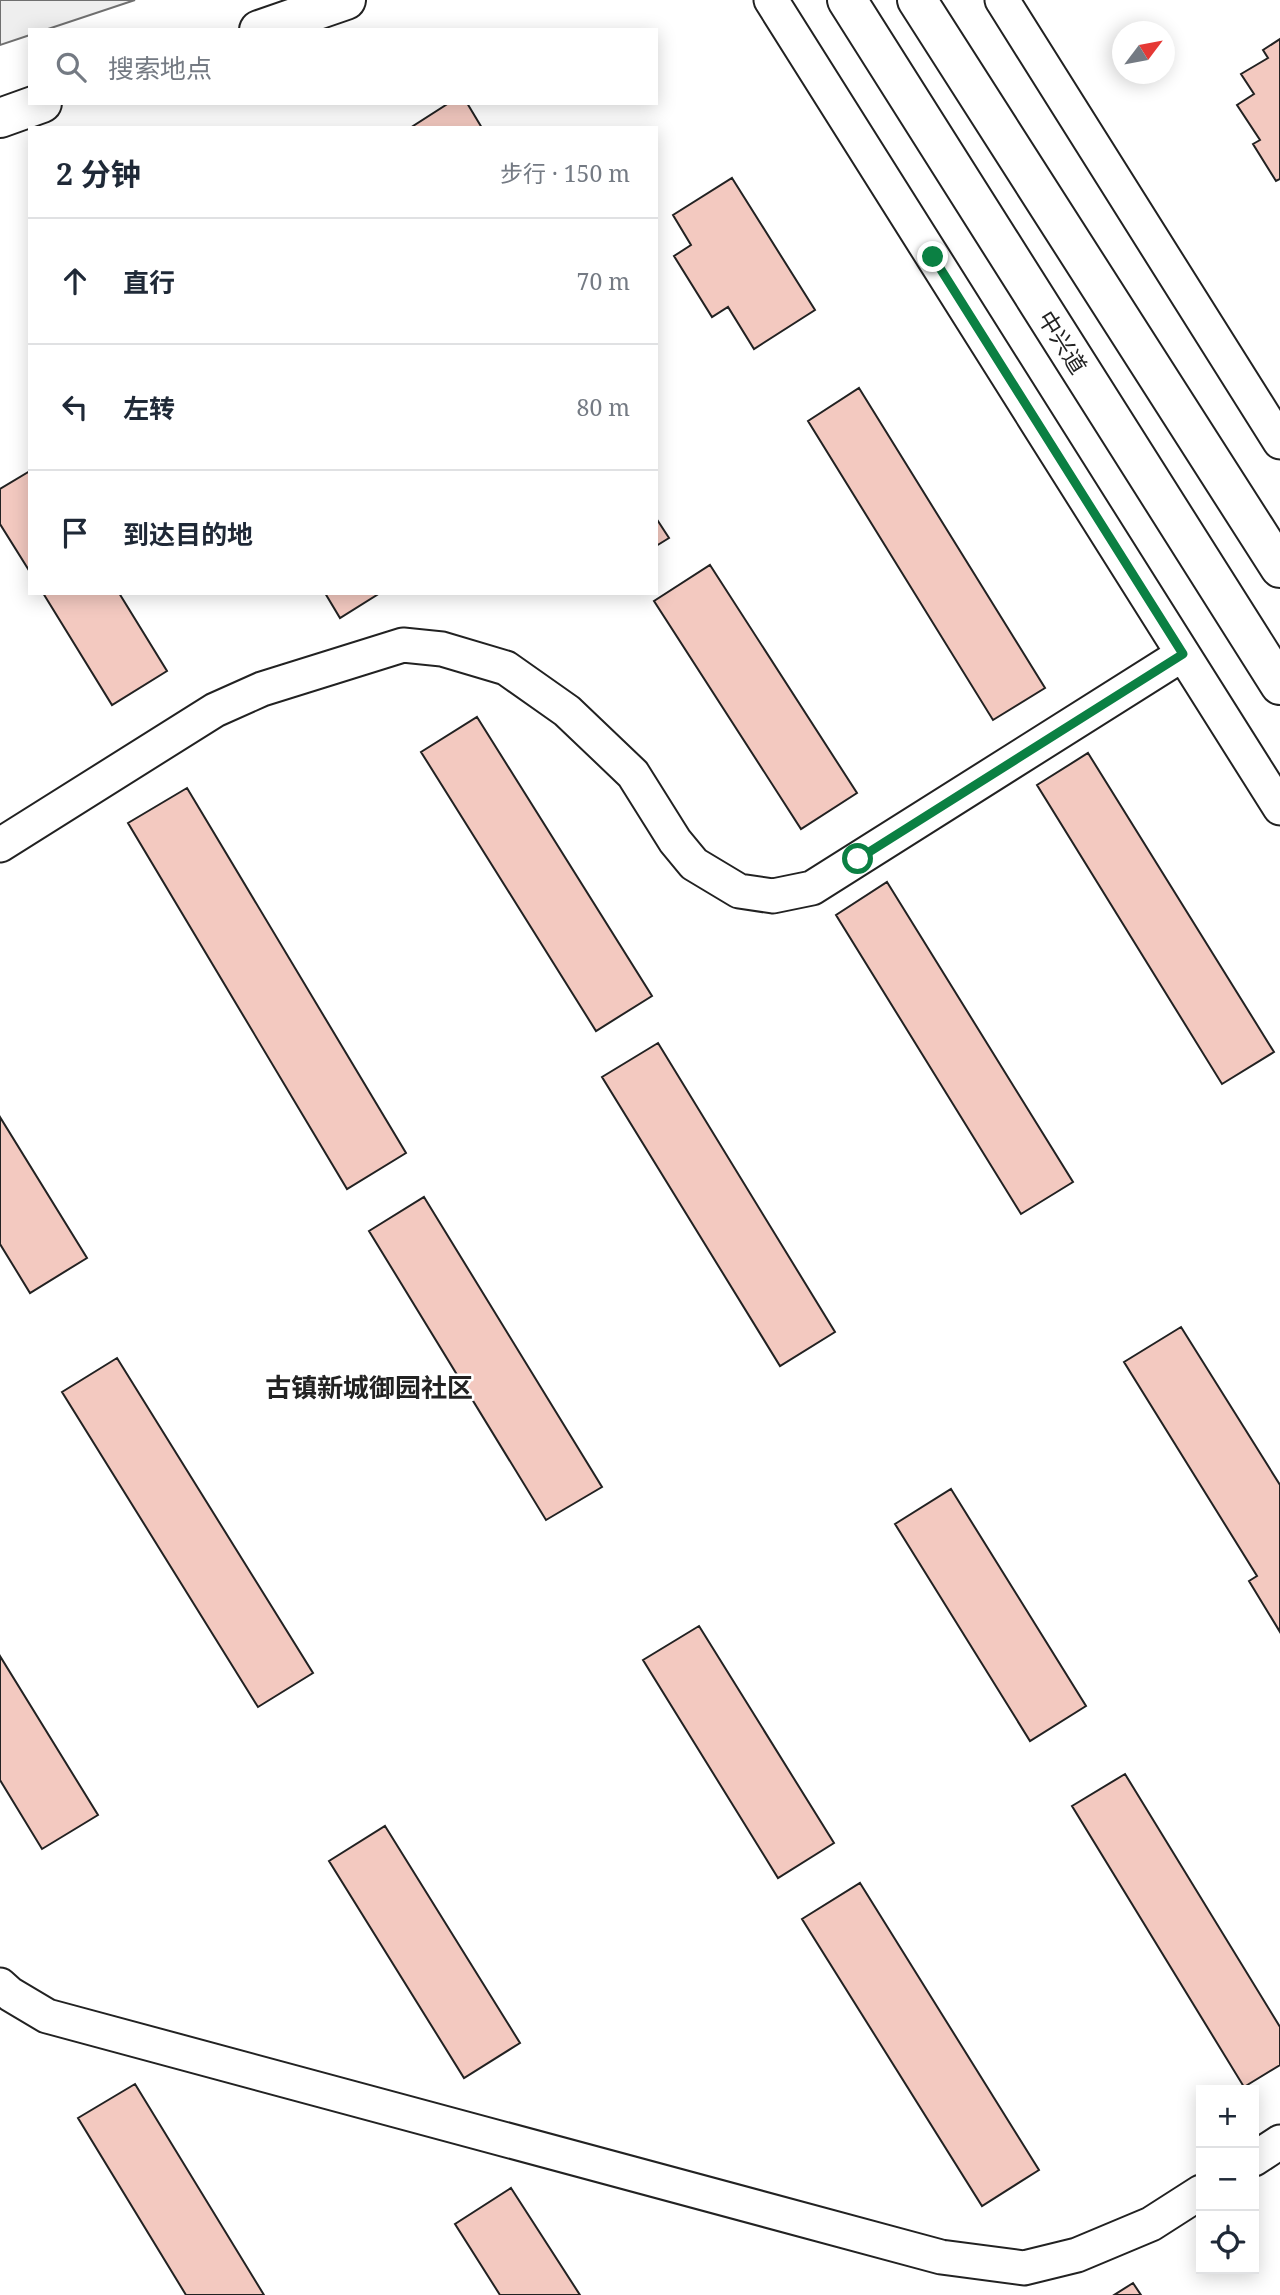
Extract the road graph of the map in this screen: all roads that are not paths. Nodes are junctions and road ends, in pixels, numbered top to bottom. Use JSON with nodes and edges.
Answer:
{"nodes":[{"id":1,"x":346,"y":0,"type":"edge"},
{"id":2,"x":771,"y":0,"type":"edge"},
{"id":3,"x":846,"y":0,"type":"edge"},
{"id":4,"x":917,"y":0,"type":"edge"},
{"id":5,"x":1002,"y":0,"type":"edge"},
{"id":6,"x":265,"y":28,"type":"edge"},
{"id":7,"x":36,"y":105,"type":"edge"},
{"id":8,"x":0,"y":118,"type":"edge"},
{"id":9,"x":1280,"y":442,"type":"edge"},
{"id":10,"x":1280,"y":568,"type":"edge"},
{"id":11,"x":1183,"y":654,"type":"junction"},
{"id":12,"x":1280,"y":685,"type":"edge"},
{"id":13,"x":1280,"y":808,"type":"edge"},
{"id":14,"x":0,"y":845,"type":"edge"},
{"id":15,"x":0,"y":1985,"type":"edge"},
{"id":16,"x":1280,"y":2142,"type":"edge"},
{"id":17,"x":1259,"y":2156,"type":"edge"},
{"id":18,"x":1196,"y":2195,"type":"edge"}],
"edges":[{"from":1,"to":6,"type":"main road"},
{"from":2,"to":11,"type":"street"},
{"from":3,"to":12,"type":"main road","name":"中兴道"},
{"from":4,"to":10,"type":"main road"},
{"from":5,"to":9,"type":"street"},
{"from":7,"to":8,"type":"main road"},
{"from":11,"to":13,"type":"street"},
{"from":11,"to":14,"type":"street"},
{"from":15,"to":18,"type":"street"},
{"from":16,"to":17,"type":"street"}]}
